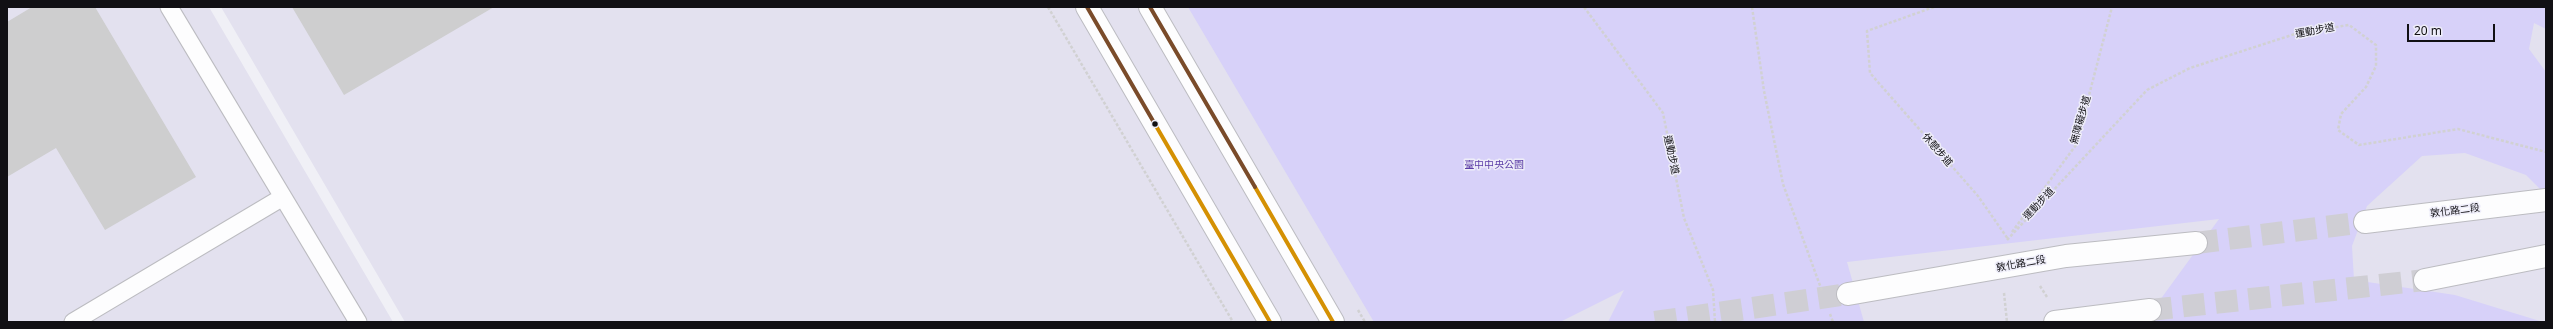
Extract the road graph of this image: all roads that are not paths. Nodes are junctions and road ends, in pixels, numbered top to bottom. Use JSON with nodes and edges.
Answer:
{"nodes":[{"id":1,"x":169,"y":7,"type":"edge"},
{"id":2,"x":1087,"y":7,"type":"edge"},
{"id":3,"x":1150,"y":7,"type":"edge"},
{"id":4,"x":283,"y":197,"type":"junction"},
{"id":5,"x":2546,"y":200,"type":"edge"},
{"id":6,"x":2365,"y":222,"type":"tunnel mouth"},
{"id":7,"x":2196,"y":243,"type":"tunnel mouth"},
{"id":8,"x":2546,"y":256,"type":"edge"},
{"id":9,"x":2425,"y":280,"type":"tunnel mouth"},
{"id":10,"x":1848,"y":294,"type":"tunnel mouth"},
{"id":11,"x":2150,"y":310,"type":"tunnel mouth"},
{"id":12,"x":2059,"y":321,"type":"edge"},
{"id":13,"x":73,"y":322,"type":"edge"},
{"id":14,"x":358,"y":322,"type":"edge"},
{"id":15,"x":1270,"y":322,"type":"edge"},
{"id":16,"x":1333,"y":322,"type":"edge"}],
"edges":[{"from":1,"to":4,"type":"lane"},
{"from":2,"to":15,"type":"street"},
{"from":3,"to":16,"type":"street"},
{"from":4,"to":13,"type":"lane"},
{"from":4,"to":14,"type":"lane"},
{"from":5,"to":6,"type":"street","name":"敦化路二段"},
{"from":7,"to":10,"type":"street","name":"敦化路二段"},
{"from":8,"to":9,"type":"street"},
{"from":11,"to":12,"type":"street"}]}
